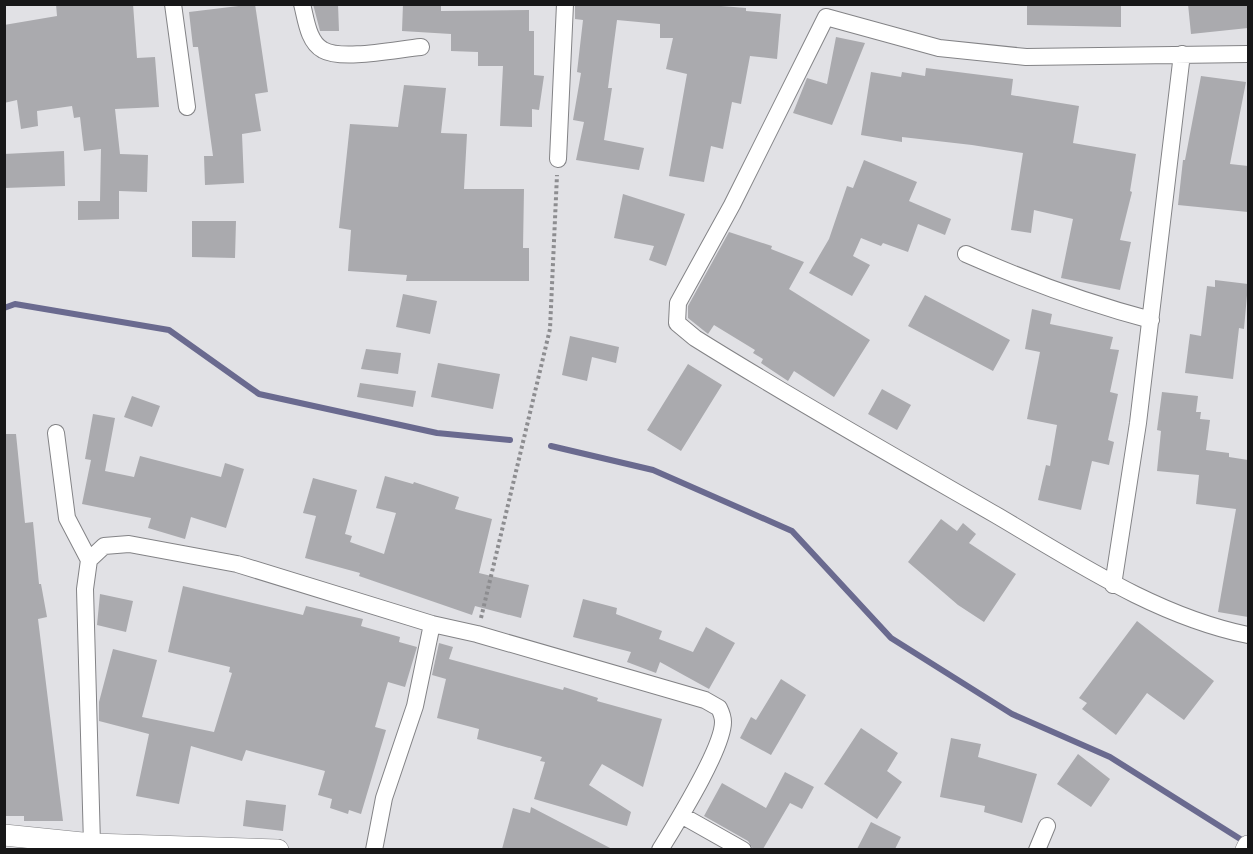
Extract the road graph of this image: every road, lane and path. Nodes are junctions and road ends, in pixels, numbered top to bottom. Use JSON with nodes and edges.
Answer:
{"nodes":[{"id":1,"x":173,"y":4,"type":"edge"},
{"id":2,"x":302,"y":4,"type":"edge"},
{"id":3,"x":565,"y":4,"type":"edge"},
{"id":4,"x":826,"y":11,"type":"edge"},
{"id":5,"x":421,"y":47,"type":"dead end"},
{"id":6,"x":1182,"y":54,"type":"junction"},
{"id":7,"x":1248,"y":54,"type":"edge"},
{"id":8,"x":187,"y":107,"type":"dead end"},
{"id":9,"x":558,"y":159,"type":"joint"},
{"id":10,"x":966,"y":254,"type":"dead end"},
{"id":11,"x":1151,"y":320,"type":"junction"},
{"id":12,"x":56,"y":433,"type":"dead end"},
{"id":13,"x":89,"y":560,"type":"junction"},
{"id":14,"x":1113,"y":585,"type":"junction"},
{"id":15,"x":432,"y":624,"type":"junction"},
{"id":16,"x":477,"y":634,"type":"junction"},
{"id":17,"x":1248,"y":635,"type":"edge"},
{"id":18,"x":681,"y":815,"type":"junction"},
{"id":19,"x":1047,"y":826,"type":"dead end"},
{"id":20,"x":4,"y":835,"type":"edge"},
{"id":21,"x":92,"y":843,"type":"junction"},
{"id":22,"x":187,"y":848,"type":"edge"},
{"id":23,"x":278,"y":849,"type":"edge"},
{"id":24,"x":375,"y":849,"type":"edge"},
{"id":25,"x":660,"y":849,"type":"edge"},
{"id":26,"x":743,"y":849,"type":"edge"},
{"id":27,"x":1037,"y":849,"type":"edge"}],
"edges":[{"from":1,"to":8,"type":"street"},
{"from":2,"to":5,"type":"street"},
{"from":3,"to":9,"type":"street"},
{"from":4,"to":6,"type":"street"},
{"from":4,"to":14,"type":"street"},
{"from":6,"to":7,"type":"street"},
{"from":6,"to":11,"type":"street"},
{"from":9,"to":16,"type":"path"},
{"from":10,"to":11,"type":"street"},
{"from":11,"to":14,"type":"street"},
{"from":12,"to":13,"type":"street"},
{"from":13,"to":15,"type":"street"},
{"from":13,"to":21,"type":"street"},
{"from":14,"to":17,"type":"street"},
{"from":15,"to":16,"type":"street"},
{"from":15,"to":24,"type":"street"},
{"from":16,"to":18,"type":"street"},
{"from":18,"to":25,"type":"street"},
{"from":18,"to":26,"type":"street"},
{"from":19,"to":27,"type":"street"},
{"from":20,"to":21,"type":"street"},
{"from":21,"to":22,"type":"street"},
{"from":22,"to":23,"type":"street"}]}
